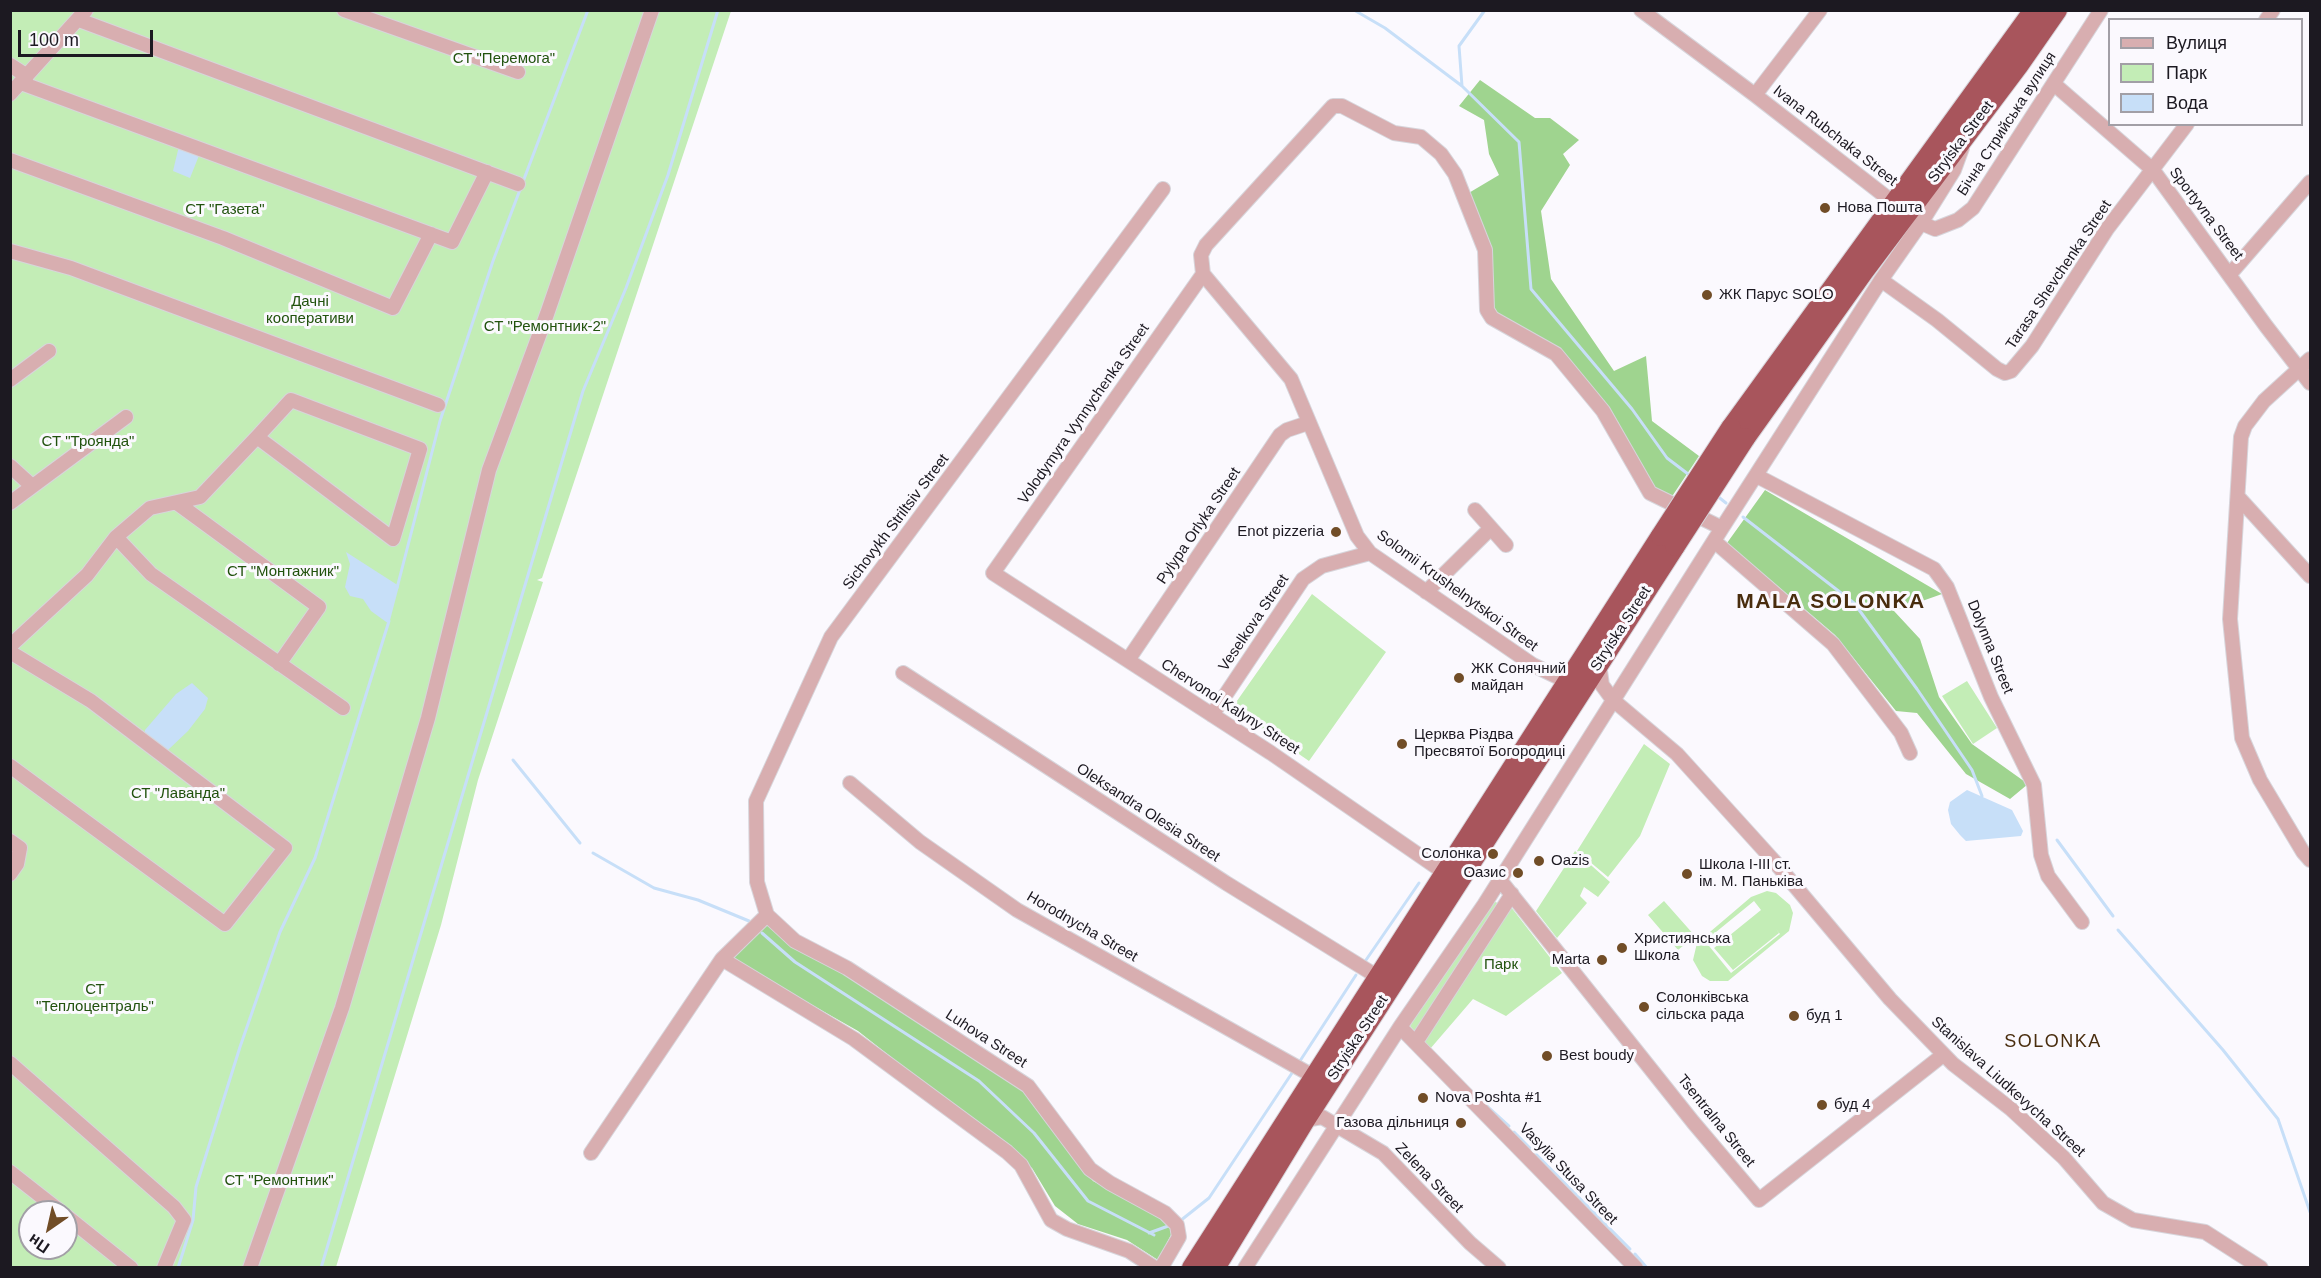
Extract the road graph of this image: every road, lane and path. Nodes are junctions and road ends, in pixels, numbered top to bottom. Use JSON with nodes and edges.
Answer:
{"nodes":[{"id":1,"x":344,"y":10,"type":"edge"},
{"id":2,"x":652,"y":10,"type":"edge"},
{"id":3,"x":1641,"y":10,"type":"edge"},
{"id":4,"x":1820,"y":10,"type":"edge"},
{"id":5,"x":2034,"y":10,"type":"edge"},
{"id":6,"x":2057,"y":10,"type":"edge"},
{"id":7,"x":2101,"y":10,"type":"edge"},
{"id":8,"x":83,"y":15,"type":"edge"},
{"id":9,"x":10,"y":65,"type":"edge"},
{"id":10,"x":518,"y":72,"type":"dead end"},
{"id":11,"x":24,"y":80,"type":"junction"},
{"id":12,"x":2054,"y":84,"type":"junction"},
{"id":13,"x":10,"y":94,"type":"edge"},
{"id":14,"x":1755,"y":95,"type":"junction"},
{"id":15,"x":2186,"y":126,"type":"edge"},
{"id":16,"x":1965,"y":136,"type":"junction"},
{"id":17,"x":10,"y":160,"type":"edge"},
{"id":18,"x":2153,"y":170,"type":"junction"},
{"id":19,"x":487,"y":172,"type":"junction"},
{"id":20,"x":2310,"y":182,"type":"edge"},
{"id":21,"x":518,"y":184,"type":"dead end"},
{"id":22,"x":1163,"y":189,"type":"dead end"},
{"id":23,"x":1894,"y":203,"type":"junction"},
{"id":24,"x":1922,"y":223,"type":"junction"},
{"id":25,"x":431,"y":234,"type":"junction"},
{"id":26,"x":10,"y":251,"type":"edge"},
{"id":27,"x":1203,"y":274,"type":"junction"},
{"id":28,"x":2230,"y":274,"type":"junction"},
{"id":29,"x":1881,"y":280,"type":"junction"},
{"id":30,"x":49,"y":351,"type":"dead end"},
{"id":31,"x":2305,"y":364,"type":"edge"},
{"id":32,"x":10,"y":380,"type":"edge"},
{"id":33,"x":2310,"y":382,"type":"edge"},
{"id":34,"x":438,"y":405,"type":"dead end"},
{"id":35,"x":126,"y":417,"type":"dead end"},
{"id":36,"x":1308,"y":423,"type":"junction"},
{"id":37,"x":1738,"y":433,"type":"junction"},
{"id":38,"x":257,"y":437,"type":"junction"},
{"id":39,"x":10,"y":466,"type":"edge"},
{"id":40,"x":1757,"y":476,"type":"junction"},
{"id":41,"x":32,"y":486,"type":"junction"},
{"id":42,"x":2239,"y":498,"type":"junction"},
{"id":43,"x":10,"y":503,"type":"edge"},
{"id":44,"x":177,"y":503,"type":"junction"},
{"id":45,"x":1475,"y":510,"type":"dead end"},
{"id":46,"x":1491,"y":528,"type":"junction"},
{"id":47,"x":1722,"y":528,"type":"junction"},
{"id":48,"x":116,"y":537,"type":"junction"},
{"id":49,"x":1668,"y":541,"type":"junction"},
{"id":50,"x":1714,"y":541,"type":"junction"},
{"id":51,"x":1506,"y":544,"type":"dead end"},
{"id":52,"x":1370,"y":553,"type":"junction"},
{"id":53,"x":993,"y":573,"type":"joint"},
{"id":54,"x":2310,"y":576,"type":"edge"},
{"id":55,"x":1426,"y":592,"type":"junction"},
{"id":56,"x":10,"y":646,"type":"edge"},
{"id":57,"x":10,"y":652,"type":"edge"},
{"id":58,"x":1128,"y":660,"type":"junction"},
{"id":59,"x":279,"y":664,"type":"junction"},
{"id":60,"x":1599,"y":664,"type":"junction"},
{"id":61,"x":903,"y":673,"type":"dead end"},
{"id":62,"x":1602,"y":685,"type":"junction"},
{"id":63,"x":1574,"y":688,"type":"junction"},
{"id":64,"x":1613,"y":700,"type":"junction"},
{"id":65,"x":343,"y":708,"type":"dead end"},
{"id":66,"x":1212,"y":715,"type":"junction"},
{"id":67,"x":1910,"y":753,"type":"dead end"},
{"id":68,"x":10,"y":766,"type":"edge"},
{"id":69,"x":850,"y":783,"type":"dead end"},
{"id":70,"x":10,"y":841,"type":"edge"},
{"id":71,"x":2310,"y":860,"type":"edge"},
{"id":72,"x":1445,"y":873,"type":"junction"},
{"id":73,"x":10,"y":874,"type":"edge"},
{"id":74,"x":1500,"y":880,"type":"junction"},
{"id":75,"x":1512,"y":894,"type":"junction"},
{"id":76,"x":767,"y":915,"type":"junction"},
{"id":77,"x":2082,"y":922,"type":"dead end"},
{"id":78,"x":722,"y":959,"type":"junction"},
{"id":79,"x":1378,"y":977,"type":"junction"},
{"id":80,"x":1400,"y":1027,"type":"junction"},
{"id":81,"x":1416,"y":1042,"type":"junction"},
{"id":82,"x":1943,"y":1055,"type":"junction"},
{"id":83,"x":10,"y":1063,"type":"edge"},
{"id":84,"x":1307,"y":1076,"type":"junction"},
{"id":85,"x":1305,"y":1120,"type":"junction"},
{"id":86,"x":1332,"y":1123,"type":"junction"},
{"id":87,"x":591,"y":1153,"type":"dead end"},
{"id":88,"x":10,"y":1172,"type":"edge"},
{"id":89,"x":46,"y":1200,"type":"edge"},
{"id":90,"x":78,"y":1226,"type":"edge"},
{"id":91,"x":131,"y":1268,"type":"edge"},
{"id":92,"x":164,"y":1268,"type":"edge"},
{"id":93,"x":250,"y":1268,"type":"edge"},
{"id":94,"x":1155,"y":1268,"type":"edge"},
{"id":95,"x":1161,"y":1268,"type":"edge"},
{"id":96,"x":1192,"y":1268,"type":"edge"},
{"id":97,"x":1215,"y":1268,"type":"edge"},
{"id":98,"x":1245,"y":1268,"type":"edge"},
{"id":99,"x":1499,"y":1268,"type":"edge"},
{"id":100,"x":1636,"y":1268,"type":"edge"},
{"id":101,"x":2261,"y":1268,"type":"edge"}],
"edges":[{"from":1,"to":10,"type":"street"},
{"from":2,"to":93,"type":"street"},
{"from":3,"to":14,"type":"street","name":"Ivana Rubchaka Street"},
{"from":4,"to":14,"type":"street","name":"Ivana Rubchaka Street"},
{"from":5,"to":23,"type":"highway","name":"Stryiska Street"},
{"from":6,"to":16,"type":"highway","name":"Stryiska Street"},
{"from":7,"to":12,"type":"street","name":"Бічна Стрийська вулиця"},
{"from":8,"to":11,"type":"street"},
{"from":8,"to":19,"type":"street"},
{"from":9,"to":11,"type":"street"},
{"from":11,"to":13,"type":"street"},
{"from":11,"to":25,"type":"street"},
{"from":12,"to":18,"type":"street","name":"Sportyvna Street"},
{"from":12,"to":24,"type":"street","name":"Бічна Стрийська вулиця"},
{"from":14,"to":23,"type":"street","name":"Ivana Rubchaka Street"},
{"from":15,"to":18,"type":"street","name":"Tarasa Shevchenka Street"},
{"from":16,"to":24,"type":"street"},
{"from":16,"to":37,"type":"highway","name":"Stryiska Street"},
{"from":17,"to":25,"type":"street"},
{"from":18,"to":28,"type":"street","name":"Sportyvna Street"},
{"from":18,"to":29,"type":"street","name":"Tarasa Shevchenka Street"},
{"from":19,"to":21,"type":"street"},
{"from":19,"to":25,"type":"street"},
{"from":20,"to":28,"type":"street"},
{"from":22,"to":76,"type":"street","name":"Sichovykh Striltsiv Street"},
{"from":23,"to":37,"type":"highway","name":"Stryiska Street"},
{"from":24,"to":29,"type":"street"},
{"from":26,"to":34,"type":"street"},
{"from":27,"to":36,"type":"street","name":"Solomii Krushelnytskoi Street"},
{"from":27,"to":47,"type":"street"},
{"from":27,"to":53,"type":"street","name":"Volodymyra Vynnychenka Street"},
{"from":28,"to":31,"type":"street","name":"Sportyvna Street"},
{"from":29,"to":40,"type":"street"},
{"from":30,"to":32,"type":"street"},
{"from":31,"to":33,"type":"street","name":"Sportyvna Street"},
{"from":31,"to":42,"type":"street"},
{"from":35,"to":41,"type":"street"},
{"from":36,"to":52,"type":"street","name":"Solomii Krushelnytskoi Street"},
{"from":36,"to":58,"type":"street","name":"Pylypa Orlyka Street"},
{"from":37,"to":49,"type":"highway","name":"Stryiska Street","bridge":true},
{"from":38,"to":38,"type":"street"},
{"from":38,"to":44,"type":"street"},
{"from":39,"to":41,"type":"street"},
{"from":40,"to":47,"type":"street"},
{"from":40,"to":77,"type":"street","name":"Dolynna Street"},
{"from":41,"to":43,"type":"street"},
{"from":42,"to":54,"type":"street"},
{"from":42,"to":71,"type":"street"},
{"from":44,"to":48,"type":"street"},
{"from":44,"to":59,"type":"street"},
{"from":45,"to":46,"type":"street"},
{"from":46,"to":51,"type":"street"},
{"from":46,"to":55,"type":"street"},
{"from":47,"to":50,"type":"street"},
{"from":48,"to":56,"type":"street"},
{"from":48,"to":59,"type":"street"},
{"from":49,"to":60,"type":"highway","name":"Stryiska Street"},
{"from":49,"to":63,"type":"highway","name":"Stryiska Street"},
{"from":50,"to":64,"type":"street"},
{"from":50,"to":67,"type":"street"},
{"from":52,"to":55,"type":"street","name":"Solomii Krushelnytskoi Street"},
{"from":52,"to":66,"type":"street","name":"Veselkova Street"},
{"from":53,"to":58,"type":"street","name":"Chervonoi Kalyny Street"},
{"from":55,"to":63,"type":"street","name":"Solomii Krushelnytskoi Street"},
{"from":57,"to":68,"type":"street"},
{"from":58,"to":66,"type":"street","name":"Chervonoi Kalyny Street"},
{"from":59,"to":65,"type":"street"},
{"from":60,"to":62,"type":"street","name":"Stanislava Liudkevycha Street"},
{"from":60,"to":63,"type":"highway","name":"Stryiska Street"},
{"from":61,"to":79,"type":"street","name":"Oleksandra Olesia Street"},
{"from":62,"to":63,"type":"street"},
{"from":62,"to":64,"type":"street","name":"Stanislava Liudkevycha Street"},
{"from":63,"to":72,"type":"highway","name":"Stryiska Street"},
{"from":63,"to":84,"type":"highway","name":"Stryiska Street"},
{"from":64,"to":74,"type":"street"},
{"from":64,"to":82,"type":"street","name":"Stanislava Liudkevycha Street"},
{"from":66,"to":72,"type":"street","name":"Chervonoi Kalyny Street"},
{"from":69,"to":84,"type":"street","name":"Horodnycha Street"},
{"from":70,"to":73,"type":"street"},
{"from":72,"to":79,"type":"highway","name":"Stryiska Street"},
{"from":74,"to":75,"type":"street","name":"Tsentralna Street"},
{"from":74,"to":80,"type":"street"},
{"from":75,"to":81,"type":"street"},
{"from":75,"to":82,"type":"street","name":"Tsentralna Street"},
{"from":76,"to":78,"type":"street"},
{"from":76,"to":95,"type":"street","name":"Luhova Street"},
{"from":78,"to":87,"type":"street"},
{"from":78,"to":94,"type":"street"},
{"from":79,"to":84,"type":"highway","name":"Stryiska Street"},
{"from":80,"to":81,"type":"street","name":"Vasylia Stusa Street"},
{"from":80,"to":86,"type":"street"},
{"from":81,"to":100,"type":"street","name":"Vasylia Stusa Street"},
{"from":82,"to":101,"type":"street","name":"Stanislava Liudkevycha Street"},
{"from":83,"to":92,"type":"street"},
{"from":84,"to":85,"type":"highway","name":"Stryiska Street"},
{"from":84,"to":86,"type":"street"},
{"from":84,"to":96,"type":"highway","name":"Stryiska Street"},
{"from":85,"to":86,"type":"street"},
{"from":85,"to":97,"type":"highway","name":"Stryiska Street"},
{"from":86,"to":98,"type":"street"},
{"from":86,"to":99,"type":"street","name":"Zelena Street"},
{"from":88,"to":89,"type":"street"},
{"from":90,"to":91,"type":"street"}]}
